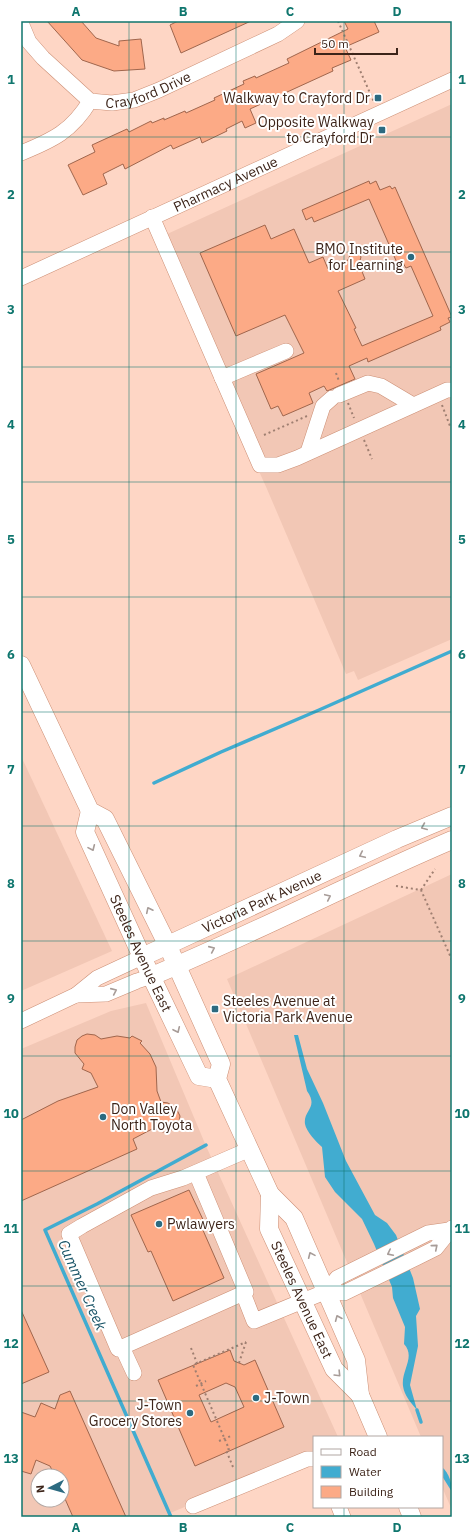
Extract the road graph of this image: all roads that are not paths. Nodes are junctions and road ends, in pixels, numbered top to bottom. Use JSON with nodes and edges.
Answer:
{"nodes":[{"id":1,"x":297,"y":21,"type":"edge"},
{"id":2,"x":21,"y":23,"type":"edge"},
{"id":3,"x":452,"y":80,"type":"edge"},
{"id":4,"x":90,"y":101,"type":"junction"},
{"id":5,"x":21,"y":153,"type":"edge"},
{"id":6,"x":152,"y":218,"type":"junction"},
{"id":7,"x":21,"y":278,"type":"edge"},
{"id":8,"x":286,"y":351,"type":"dead end"},
{"id":9,"x":222,"y":378,"type":"junction"},
{"id":10,"x":452,"y":390,"type":"edge"},
{"id":11,"x":413,"y":405,"type":"junction"},
{"id":12,"x":308,"y":452,"type":"junction"},
{"id":13,"x":21,"y":665,"type":"edge"},
{"id":14,"x":90,"y":811,"type":"junction"},
{"id":15,"x":452,"y":816,"type":"edge"},
{"id":16,"x":452,"y":840,"type":"edge"},
{"id":17,"x":167,"y":944,"type":"junction"},
{"id":18,"x":142,"y":957,"type":"junction"},
{"id":19,"x":177,"y":966,"type":"junction"},
{"id":20,"x":152,"y":976,"type":"junction"},
{"id":21,"x":76,"y":995,"type":"junction"},
{"id":22,"x":21,"y":1021,"type":"edge"},
{"id":23,"x":218,"y":1079,"type":"junction"},
{"id":24,"x":250,"y":1149,"type":"junction"},
{"id":25,"x":196,"y":1173,"type":"junction"},
{"id":26,"x":270,"y":1194,"type":"junction"},
{"id":27,"x":451,"y":1231,"type":"edge"},
{"id":28,"x":327,"y":1291,"type":"junction"},
{"id":29,"x":243,"y":1294,"type":"junction"},
{"id":30,"x":303,"y":1301,"type":"junction"},
{"id":31,"x":122,"y":1347,"type":"junction"},
{"id":32,"x":134,"y":1373,"type":"dead end"},
{"id":33,"x":360,"y":1395,"type":"junction"},
{"id":34,"x":378,"y":1436,"type":"edge"},
{"id":35,"x":313,"y":1459,"type":"edge"},
{"id":36,"x":193,"y":1506,"type":"dead end"}],
"edges":[{"from":1,"to":4,"type":"street","name":"Crayford Drive"},
{"from":2,"to":4,"type":"street","name":"Crayford Drive"},
{"from":3,"to":6,"type":"street","name":"Pharmacy Avenue"},
{"from":4,"to":5,"type":"street"},
{"from":6,"to":7,"type":"street","name":"Pharmacy Avenue"},
{"from":6,"to":9,"type":"street"},
{"from":8,"to":9,"type":"street"},
{"from":9,"to":12,"type":"street"},
{"from":10,"to":11,"type":"street"},
{"from":11,"to":12,"type":"street"},
{"from":11,"to":12,"type":"street"},
{"from":13,"to":14,"type":"main road"},
{"from":17,"to":14,"type":"main road","name":"Steeles Avenue East","one_way":true},
{"from":14,"to":18,"type":"main road","name":"Steeles Avenue East","one_way":true},
{"from":15,"to":17,"type":"main road","name":"Victoria Park Avenue","one_way":true},
{"from":19,"to":16,"type":"main road","name":"Victoria Park Avenue","one_way":true},
{"from":17,"to":18,"type":"main road","name":"Victoria Park Avenue"},
{"from":17,"to":19,"type":"main road","name":"Steeles Avenue East"},
{"from":18,"to":20,"type":"main road","name":"Steeles Avenue East"},
{"from":18,"to":21,"type":"street","name":"Victoria Park Avenue"},
{"from":19,"to":20,"type":"main road","name":"Victoria Park Avenue"},
{"from":19,"to":23,"type":"main road","name":"Steeles Avenue East"},
{"from":21,"to":20,"type":"street","name":"Victoria Park Avenue","one_way":true},
{"from":20,"to":23,"type":"main road","name":"Steeles Avenue East","one_way":true},
{"from":21,"to":22,"type":"street","name":"Victoria Park Avenue"},
{"from":23,"to":24,"type":"main road","name":"Steeles Avenue East"},
{"from":24,"to":25,"type":"street"},
{"from":24,"to":26,"type":"main road","name":"Steeles Avenue East"},
{"from":25,"to":29,"type":"street"},
{"from":25,"to":31,"type":"street"},
{"from":28,"to":26,"type":"main road","name":"Steeles Avenue East","one_way":true},
{"from":26,"to":30,"type":"main road","name":"Steeles Avenue East"},
{"from":27,"to":28,"type":"street","one_way":true},
{"from":28,"to":27,"type":"street","one_way":true},
{"from":28,"to":30,"type":"street"},
{"from":33,"to":28,"type":"main road","name":"Steeles Avenue East","one_way":true},
{"from":29,"to":30,"type":"street"},
{"from":29,"to":31,"type":"street"},
{"from":30,"to":33,"type":"main road","name":"Steeles Avenue East","one_way":true},
{"from":31,"to":32,"type":"street"},
{"from":33,"to":34,"type":"main road","name":"Steeles Avenue East"},
{"from":35,"to":36,"type":"street"}]}
